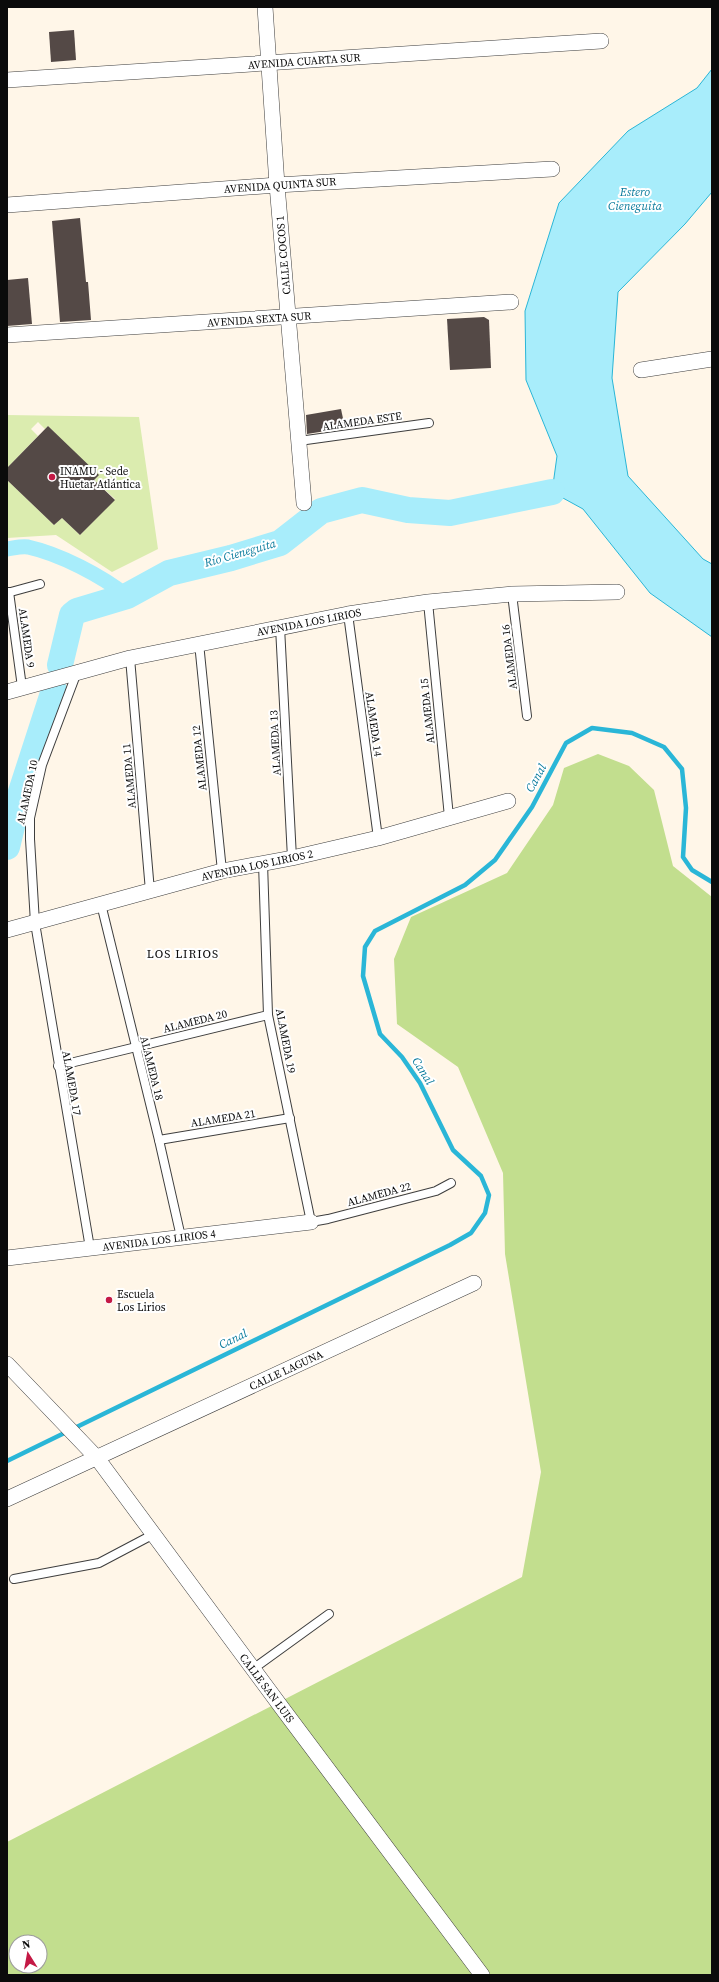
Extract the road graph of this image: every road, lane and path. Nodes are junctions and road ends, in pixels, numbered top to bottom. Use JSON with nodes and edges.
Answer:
{"nodes":[{"id":1,"x":265,"y":7,"type":"edge"},
{"id":2,"x":601,"y":42,"type":"dead end"},
{"id":3,"x":270,"y":64,"type":"junction"},
{"id":4,"x":7,"y":80,"type":"edge"},
{"id":5,"x":552,"y":170,"type":"dead end"},
{"id":6,"x":277,"y":185,"type":"junction"},
{"id":7,"x":7,"y":205,"type":"edge"},
{"id":8,"x":511,"y":302,"type":"dead end"},
{"id":9,"x":288,"y":317,"type":"junction"},
{"id":10,"x":7,"y":335,"type":"edge"},
{"id":11,"x":712,"y":359,"type":"edge"},
{"id":12,"x":640,"y":370,"type":"dead end"},
{"id":13,"x":428,"y":423,"type":"dead end"},
{"id":14,"x":299,"y":441,"type":"junction"},
{"id":15,"x":304,"y":503,"type":"dead end"},
{"id":16,"x":40,"y":584,"type":"dead end"},
{"id":17,"x":617,"y":592,"type":"dead end"},
{"id":18,"x":8,"y":593,"type":"edge"},
{"id":19,"x":512,"y":594,"type":"junction"},
{"id":20,"x":428,"y":602,"type":"junction"},
{"id":21,"x":348,"y":614,"type":"junction"},
{"id":22,"x":280,"y":627,"type":"junction"},
{"id":23,"x":199,"y":643,"type":"junction"},
{"id":24,"x":130,"y":658,"type":"junction"},
{"id":25,"x":77,"y":672,"type":"junction"},
{"id":26,"x":22,"y":688,"type":"junction"},
{"id":27,"x":7,"y":692,"type":"edge"},
{"id":28,"x":527,"y":716,"type":"dead end"},
{"id":29,"x":508,"y":801,"type":"dead end"},
{"id":30,"x":448,"y":818,"type":"junction"},
{"id":31,"x":378,"y":838,"type":"junction"},
{"id":32,"x":292,"y":858,"type":"junction"},
{"id":33,"x":263,"y":863,"type":"junction"},
{"id":34,"x":222,"y":871,"type":"junction"},
{"id":35,"x":150,"y":891,"type":"junction"},
{"id":36,"x":101,"y":904,"type":"junction"},
{"id":37,"x":35,"y":923,"type":"junction"},
{"id":38,"x":7,"y":930,"type":"edge"},
{"id":39,"x":268,"y":1015,"type":"junction"},
{"id":40,"x":135,"y":1047,"type":"junction"},
{"id":41,"x":58,"y":1066,"type":"junction"},
{"id":42,"x":290,"y":1118,"type":"junction"},
{"id":43,"x":159,"y":1140,"type":"junction"},
{"id":44,"x":450,"y":1183,"type":"dead end"},
{"id":45,"x":310,"y":1222,"type":"junction"},
{"id":46,"x":181,"y":1237,"type":"junction"},
{"id":47,"x":90,"y":1248,"type":"junction"},
{"id":48,"x":7,"y":1258,"type":"edge"},
{"id":49,"x":474,"y":1283,"type":"dead end"},
{"id":50,"x":7,"y":1364,"type":"edge"},
{"id":51,"x":97,"y":1458,"type":"junction"},
{"id":52,"x":7,"y":1499,"type":"edge"},
{"id":53,"x":154,"y":1534,"type":"junction"},
{"id":54,"x":14,"y":1579,"type":"dead end"},
{"id":55,"x":329,"y":1614,"type":"dead end"},
{"id":56,"x":253,"y":1669,"type":"junction"},
{"id":57,"x":482,"y":1975,"type":"edge"}],
"edges":[{"from":1,"to":3,"type":"street","name":"CALLE COCOS 1"},
{"from":2,"to":3,"type":"street","name":"AVENIDA CUARTA SUR"},
{"from":3,"to":4,"type":"street","name":"AVENIDA CUARTA SUR"},
{"from":3,"to":6,"type":"street","name":"CALLE COCOS 1"},
{"from":5,"to":6,"type":"street","name":"AVENIDA QUINTA SUR"},
{"from":6,"to":7,"type":"street","name":"AVENIDA QUINTA SUR"},
{"from":6,"to":9,"type":"street","name":"CALLE COCOS 1"},
{"from":8,"to":9,"type":"street","name":"AVENIDA SEXTA SUR"},
{"from":9,"to":10,"type":"street","name":"AVENIDA SEXTA SUR"},
{"from":9,"to":14,"type":"street","name":"CALLE COCOS 1"},
{"from":11,"to":12,"type":"street"},
{"from":13,"to":14,"type":"lane","name":"ALAMEDA ESTE"},
{"from":14,"to":15,"type":"street","name":"CALLE COCOS 1"},
{"from":16,"to":18,"type":"lane"},
{"from":17,"to":19,"type":"street","name":"AVENIDA LOS LIRIOS"},
{"from":18,"to":26,"type":"lane","name":"ALAMEDA 9"},
{"from":19,"to":20,"type":"street","name":"AVENIDA LOS LIRIOS"},
{"from":19,"to":28,"type":"lane","name":"ALAMEDA 16"},
{"from":20,"to":21,"type":"street","name":"AVENIDA LOS LIRIOS"},
{"from":20,"to":30,"type":"lane","name":"ALAMEDA 15"},
{"from":21,"to":22,"type":"street","name":"AVENIDA LOS LIRIOS"},
{"from":21,"to":31,"type":"lane","name":"ALAMEDA 14"},
{"from":22,"to":23,"type":"street","name":"AVENIDA LOS LIRIOS"},
{"from":22,"to":32,"type":"lane","name":"ALAMEDA 13"},
{"from":23,"to":24,"type":"street","name":"AVENIDA LOS LIRIOS"},
{"from":23,"to":34,"type":"lane","name":"ALAMEDA 12"},
{"from":24,"to":25,"type":"street","name":"AVENIDA LOS LIRIOS"},
{"from":24,"to":35,"type":"lane","name":"ALAMEDA 11"},
{"from":25,"to":26,"type":"street","name":"AVENIDA LOS LIRIOS"},
{"from":25,"to":37,"type":"lane","name":"ALAMEDA 10"},
{"from":26,"to":27,"type":"street","name":"AVENIDA LOS LIRIOS"},
{"from":29,"to":30,"type":"street","name":"AVENIDA LOS LIRIOS 2"},
{"from":30,"to":31,"type":"street","name":"AVENIDA LOS LIRIOS 2"},
{"from":31,"to":32,"type":"street","name":"AVENIDA LOS LIRIOS 2"},
{"from":32,"to":33,"type":"street","name":"AVENIDA LOS LIRIOS 2"},
{"from":33,"to":34,"type":"street","name":"AVENIDA LOS LIRIOS 2"},
{"from":33,"to":39,"type":"lane","name":"ALAMEDA 19"},
{"from":34,"to":35,"type":"street","name":"AVENIDA LOS LIRIOS 2"},
{"from":35,"to":36,"type":"street","name":"AVENIDA LOS LIRIOS 2"},
{"from":36,"to":37,"type":"street","name":"AVENIDA LOS LIRIOS 2"},
{"from":36,"to":40,"type":"lane","name":"ALAMEDA 18"},
{"from":37,"to":38,"type":"street","name":"AVENIDA LOS LIRIOS 2"},
{"from":37,"to":41,"type":"lane","name":"ALAMEDA 17"},
{"from":39,"to":40,"type":"lane","name":"ALAMEDA 20"},
{"from":39,"to":42,"type":"lane","name":"ALAMEDA 19"},
{"from":40,"to":41,"type":"lane","name":"ALAMEDA 20"},
{"from":40,"to":43,"type":"lane","name":"ALAMEDA 18"},
{"from":41,"to":47,"type":"lane","name":"ALAMEDA 17"},
{"from":42,"to":43,"type":"lane","name":"ALAMEDA 21"},
{"from":42,"to":45,"type":"lane","name":"ALAMEDA 19"},
{"from":43,"to":46,"type":"lane","name":"ALAMEDA 18"},
{"from":44,"to":45,"type":"lane","name":"ALAMEDA 22"},
{"from":45,"to":46,"type":"street","name":"AVENIDA LOS LIRIOS 4"},
{"from":46,"to":47,"type":"street","name":"AVENIDA LOS LIRIOS 4"},
{"from":47,"to":48,"type":"street","name":"AVENIDA LOS LIRIOS 4"},
{"from":49,"to":51,"type":"street","name":"CALLE LAGUNA"},
{"from":50,"to":51,"type":"street","name":"CALLE SAN LUIS"},
{"from":51,"to":52,"type":"street","name":"CALLE LAGUNA"},
{"from":51,"to":53,"type":"street","name":"CALLE SAN LUIS"},
{"from":53,"to":54,"type":"lane"},
{"from":53,"to":56,"type":"street","name":"CALLE SAN LUIS"},
{"from":55,"to":56,"type":"lane"},
{"from":56,"to":57,"type":"street","name":"CALLE SAN LUIS"}]}
